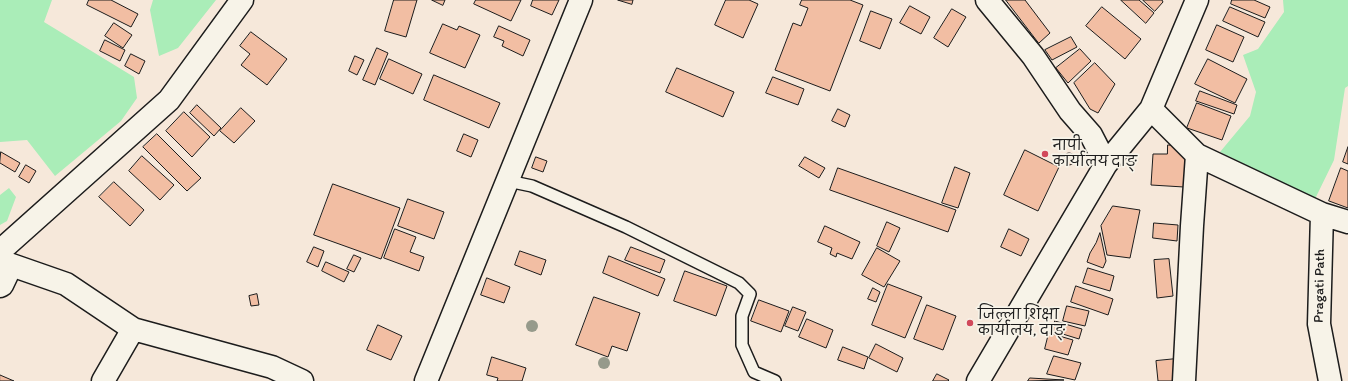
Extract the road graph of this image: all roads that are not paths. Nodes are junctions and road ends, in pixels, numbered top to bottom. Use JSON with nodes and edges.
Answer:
{"nodes":[{"id":1,"x":242,"y":0,"type":"edge"},
{"id":2,"x":581,"y":0,"type":"edge"},
{"id":3,"x":987,"y":0,"type":"edge"},
{"id":4,"x":1197,"y":0,"type":"edge"},
{"id":5,"x":1151,"y":109,"type":"junction"},
{"id":6,"x":1197,"y":155,"type":"junction"},
{"id":7,"x":1106,"y":164,"type":"junction"},
{"id":8,"x":508,"y":181,"type":"junction"},
{"id":9,"x":1322,"y":214,"type":"junction"},
{"id":10,"x":1348,"y":222,"type":"edge"},
{"id":11,"x":4,"y":259,"type":"edge"},
{"id":12,"x":0,"y":286,"type":"edge"},
{"id":13,"x":133,"y":329,"type":"junction"},
{"id":14,"x":103,"y":381,"type":"edge"},
{"id":15,"x":302,"y":381,"type":"edge"},
{"id":16,"x":426,"y":381,"type":"edge"},
{"id":17,"x":775,"y":381,"type":"edge"},
{"id":18,"x":978,"y":381,"type":"edge"},
{"id":19,"x":1184,"y":381,"type":"edge"},
{"id":20,"x":1330,"y":381,"type":"edge"}],
"edges":[{"from":1,"to":11,"type":"street"},
{"from":2,"to":8,"type":"street"},
{"from":3,"to":7,"type":"street"},
{"from":4,"to":5,"type":"street"},
{"from":5,"to":6,"type":"street"},
{"from":5,"to":7,"type":"street"},
{"from":6,"to":9,"type":"street"},
{"from":6,"to":19,"type":"street"},
{"from":7,"to":18,"type":"street"},
{"from":8,"to":16,"type":"street"},
{"from":8,"to":17,"type":"lane"},
{"from":9,"to":10,"type":"street"},
{"from":9,"to":20,"type":"street","name":"Pragati Path"},
{"from":11,"to":12,"type":"street"},
{"from":11,"to":13,"type":"street"},
{"from":13,"to":14,"type":"street"},
{"from":13,"to":15,"type":"street"}]}
